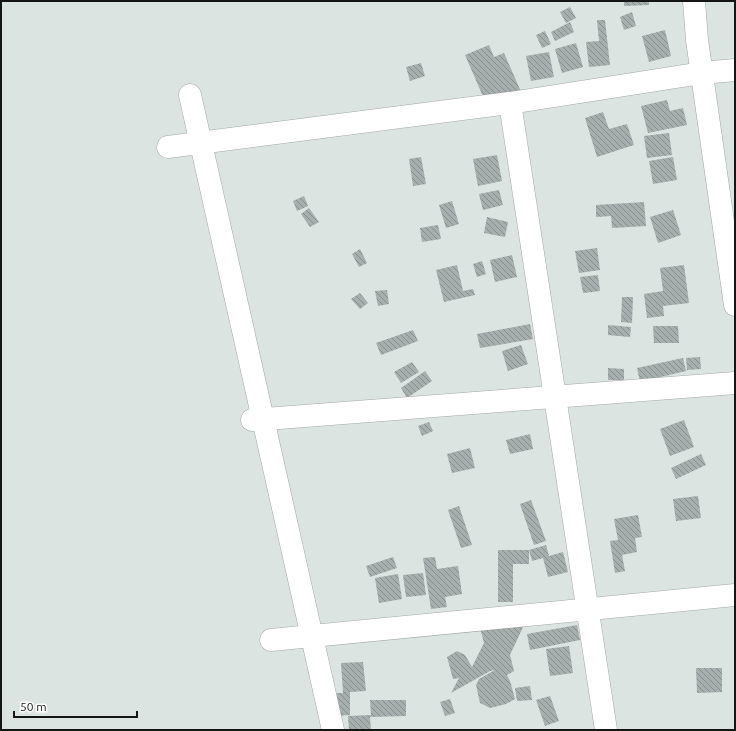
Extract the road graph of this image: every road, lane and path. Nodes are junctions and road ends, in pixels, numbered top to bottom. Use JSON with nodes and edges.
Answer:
{"nodes":[{"id":1,"x":694,"y":1,"type":"edge"},
{"id":2,"x":735,"y":70,"type":"edge"},
{"id":3,"x":702,"y":74,"type":"junction"},
{"id":4,"x":190,"y":95,"type":"dead end"},
{"id":5,"x":510,"y":103,"type":"junction"},
{"id":6,"x":201,"y":143,"type":"junction"},
{"id":7,"x":168,"y":147,"type":"dead end"},
{"id":8,"x":735,"y":305,"type":"edge"},
{"id":9,"x":735,"y":383,"type":"edge"},
{"id":10,"x":556,"y":396,"type":"junction"},
{"id":11,"x":257,"y":419,"type":"junction"},
{"id":12,"x":735,"y":595,"type":"edge"},
{"id":13,"x":588,"y":609,"type":"junction"},
{"id":14,"x":312,"y":636,"type":"junction"},
{"id":15,"x":271,"y":640,"type":"dead end"},
{"id":16,"x":333,"y":730,"type":"edge"},
{"id":17,"x":606,"y":730,"type":"edge"}],
"edges":[{"from":1,"to":3,"type":"street"},
{"from":2,"to":3,"type":"street"},
{"from":3,"to":5,"type":"street"},
{"from":3,"to":8,"type":"street"},
{"from":4,"to":6,"type":"street"},
{"from":5,"to":6,"type":"street"},
{"from":5,"to":10,"type":"street"},
{"from":6,"to":7,"type":"street"},
{"from":6,"to":11,"type":"street"},
{"from":9,"to":10,"type":"street"},
{"from":10,"to":11,"type":"street"},
{"from":10,"to":13,"type":"street"},
{"from":11,"to":14,"type":"street"},
{"from":12,"to":13,"type":"street"},
{"from":13,"to":14,"type":"street"},
{"from":13,"to":17,"type":"street"},
{"from":14,"to":15,"type":"street"},
{"from":14,"to":16,"type":"street"}]}
